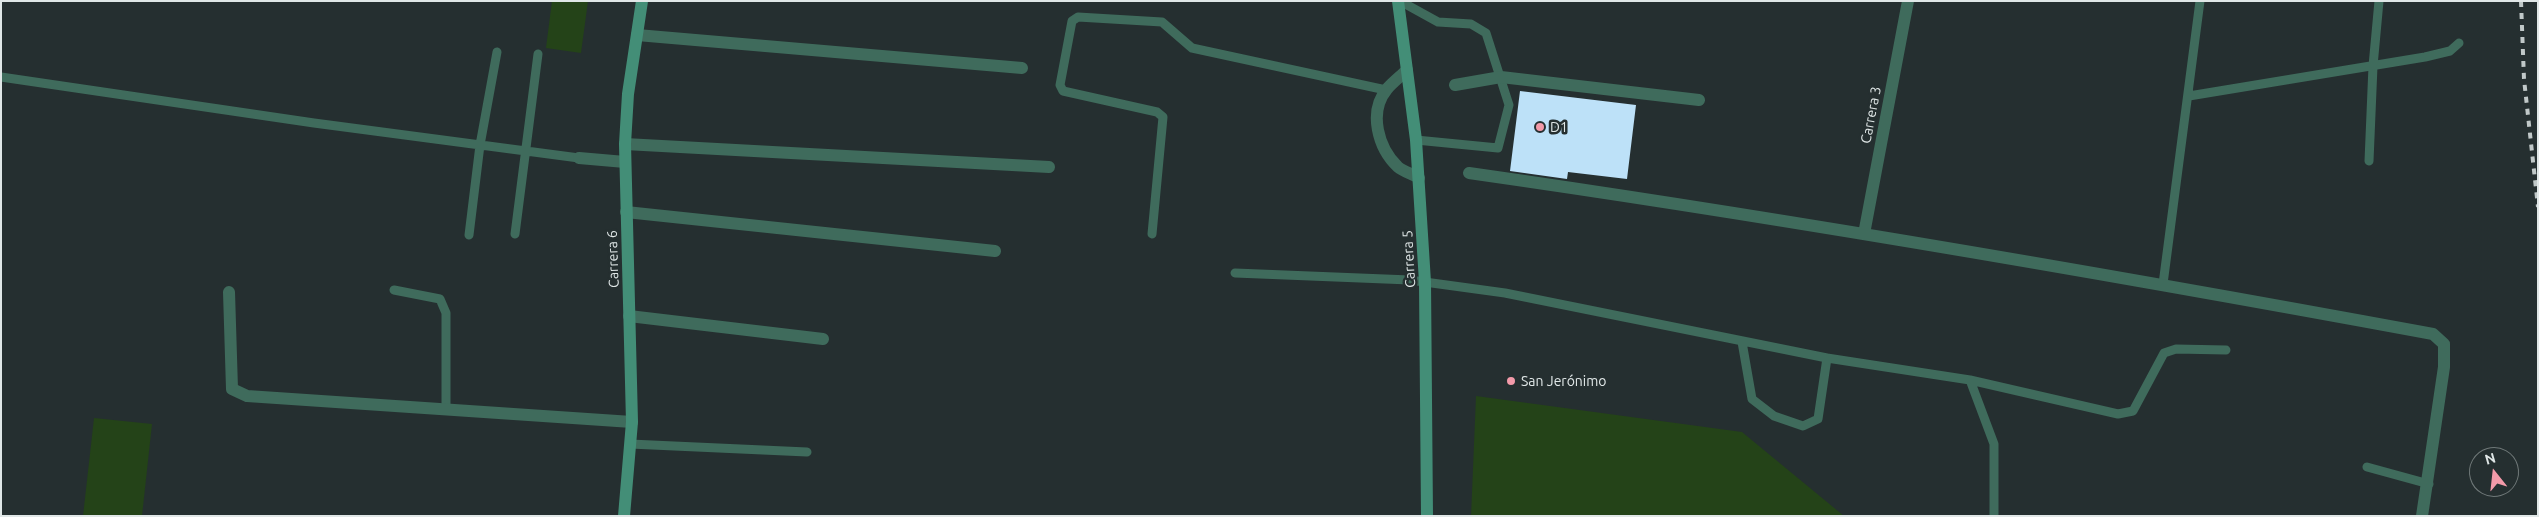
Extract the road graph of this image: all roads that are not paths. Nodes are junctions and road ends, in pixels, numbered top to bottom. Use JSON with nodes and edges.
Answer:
{"nodes":[{"id":1,"x":642,"y":1,"type":"edge"},
{"id":2,"x":1399,"y":1,"type":"edge"},
{"id":3,"x":1908,"y":1,"type":"edge"},
{"id":4,"x":2200,"y":1,"type":"edge"},
{"id":5,"x":2379,"y":1,"type":"edge"},
{"id":6,"x":637,"y":35,"type":"junction"},
{"id":7,"x":2460,"y":43,"type":"dead end"},
{"id":8,"x":497,"y":52,"type":"dead end"},
{"id":9,"x":538,"y":54,"type":"dead end"},
{"id":10,"x":2373,"y":66,"type":"junction"},
{"id":11,"x":1022,"y":68,"type":"dead end"},
{"id":12,"x":1407,"y":70,"type":"junction"},
{"id":13,"x":1,"y":77,"type":"edge"},
{"id":14,"x":1501,"y":77,"type":"junction"},
{"id":15,"x":1455,"y":85,"type":"dead end"},
{"id":16,"x":1386,"y":90,"type":"junction"},
{"id":17,"x":2189,"y":96,"type":"junction"},
{"id":18,"x":1699,"y":100,"type":"dead end"},
{"id":19,"x":1416,"y":140,"type":"junction"},
{"id":20,"x":625,"y":144,"type":"junction"},
{"id":21,"x":480,"y":145,"type":"junction"},
{"id":22,"x":525,"y":151,"type":"junction"},
{"id":23,"x":579,"y":158,"type":"joint"},
{"id":24,"x":2369,"y":161,"type":"dead end"},
{"id":25,"x":625,"y":162,"type":"junction"},
{"id":26,"x":1049,"y":167,"type":"dead end"},
{"id":27,"x":1469,"y":173,"type":"dead end"},
{"id":28,"x":1419,"y":178,"type":"junction"},
{"id":29,"x":626,"y":212,"type":"junction"},
{"id":30,"x":515,"y":234,"type":"dead end"},
{"id":31,"x":1152,"y":234,"type":"dead end"},
{"id":32,"x":1864,"y":234,"type":"junction"},
{"id":33,"x":469,"y":235,"type":"dead end"},
{"id":34,"x":994,"y":252,"type":"dead end"},
{"id":35,"x":1235,"y":273,"type":"dead end"},
{"id":36,"x":1425,"y":282,"type":"junction"},
{"id":37,"x":2163,"y":284,"type":"junction"},
{"id":38,"x":394,"y":290,"type":"dead end"},
{"id":39,"x":229,"y":292,"type":"dead end"},
{"id":40,"x":629,"y":316,"type":"junction"},
{"id":41,"x":823,"y":339,"type":"dead end"},
{"id":42,"x":1742,"y":342,"type":"junction"},
{"id":43,"x":2226,"y":350,"type":"dead end"},
{"id":44,"x":1827,"y":358,"type":"junction"},
{"id":45,"x":1970,"y":380,"type":"junction"},
{"id":46,"x":446,"y":410,"type":"junction"},
{"id":47,"x":632,"y":422,"type":"junction"},
{"id":48,"x":630,"y":444,"type":"junction"},
{"id":49,"x":807,"y":452,"type":"dead end"},
{"id":50,"x":2367,"y":467,"type":"dead end"},
{"id":51,"x":2429,"y":484,"type":"junction"},
{"id":52,"x":624,"y":516,"type":"edge"},
{"id":53,"x":1427,"y":516,"type":"edge"},
{"id":54,"x":1994,"y":516,"type":"edge"},
{"id":55,"x":2422,"y":516,"type":"edge"}],
"edges":[{"from":1,"to":6,"type":"main road","name":"Carrera 6"},
{"from":2,"to":12,"type":"main road","name":"Carrera 5"},
{"from":2,"to":14,"type":"lane"},
{"from":3,"to":32,"type":"street","name":"Carrera 3"},
{"from":4,"to":17,"type":"lane"},
{"from":5,"to":10,"type":"lane"},
{"from":6,"to":11,"type":"street"},
{"from":6,"to":20,"type":"main road","name":"Carrera 6"},
{"from":7,"to":10,"type":"lane"},
{"from":8,"to":21,"type":"lane"},
{"from":9,"to":22,"type":"lane"},
{"from":10,"to":17,"type":"lane"},
{"from":10,"to":24,"type":"lane"},
{"from":12,"to":16,"type":"street"},
{"from":12,"to":19,"type":"main road","name":"Carrera 5"},
{"from":13,"to":21,"type":"lane"},
{"from":14,"to":15,"type":"street"},
{"from":14,"to":18,"type":"street"},
{"from":14,"to":19,"type":"lane"},
{"from":16,"to":28,"type":"street"},
{"from":16,"to":31,"type":"lane"},
{"from":17,"to":37,"type":"lane"},
{"from":19,"to":28,"type":"main road","name":"Carrera 5"},
{"from":20,"to":25,"type":"main road","name":"Carrera 6"},
{"from":20,"to":26,"type":"street"},
{"from":21,"to":22,"type":"lane"},
{"from":21,"to":33,"type":"lane"},
{"from":22,"to":23,"type":"lane"},
{"from":22,"to":30,"type":"lane"},
{"from":23,"to":25,"type":"street"},
{"from":25,"to":29,"type":"main road","name":"Carrera 6"},
{"from":27,"to":32,"type":"street"},
{"from":28,"to":36,"type":"main road","name":"Carrera 5"},
{"from":29,"to":34,"type":"street"},
{"from":29,"to":40,"type":"main road","name":"Carrera 6"},
{"from":32,"to":37,"type":"street"},
{"from":35,"to":36,"type":"lane"},
{"from":36,"to":42,"type":"lane"},
{"from":36,"to":53,"type":"main road","name":"Carrera 5"},
{"from":37,"to":51,"type":"street"},
{"from":38,"to":46,"type":"lane"},
{"from":39,"to":46,"type":"street"},
{"from":40,"to":41,"type":"street"},
{"from":40,"to":47,"type":"main road","name":"Carrera 6"},
{"from":42,"to":44,"type":"lane"},
{"from":42,"to":44,"type":"lane"},
{"from":43,"to":45,"type":"lane"},
{"from":44,"to":45,"type":"lane"},
{"from":45,"to":54,"type":"lane"},
{"from":46,"to":47,"type":"street"},
{"from":47,"to":48,"type":"main road","name":"Carrera 6"},
{"from":48,"to":49,"type":"lane"},
{"from":48,"to":52,"type":"main road","name":"Carrera 6"},
{"from":50,"to":51,"type":"lane"},
{"from":51,"to":55,"type":"street"}]}
